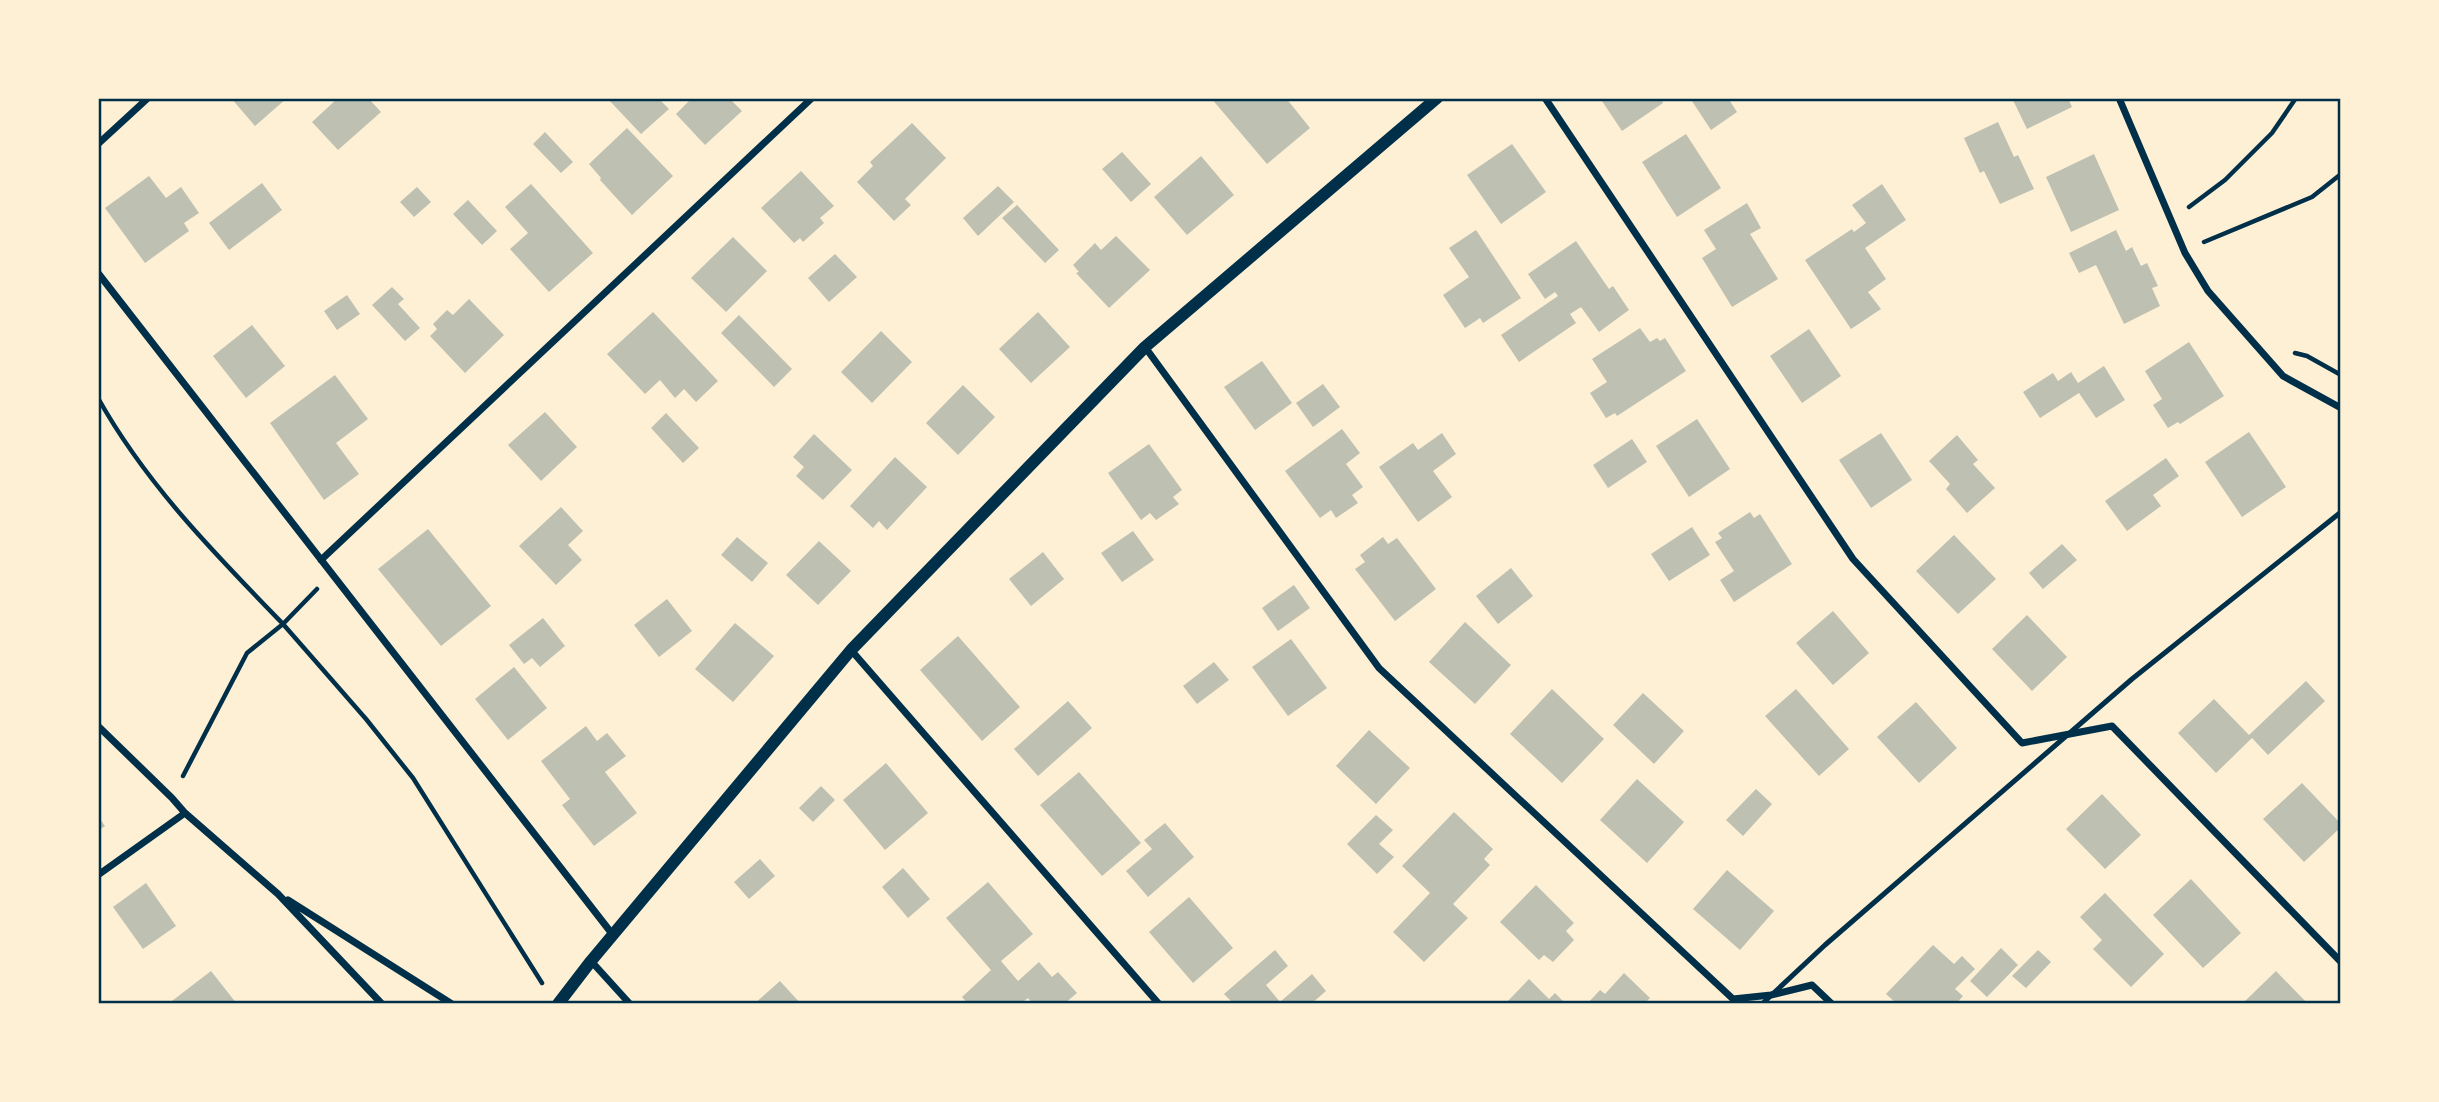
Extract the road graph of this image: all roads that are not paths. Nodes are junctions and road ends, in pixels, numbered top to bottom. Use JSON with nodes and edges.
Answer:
{"nodes":[{"id":1,"x":148,"y":98,"type":"edge"},
{"id":2,"x":812,"y":98,"type":"edge"},
{"id":3,"x":1437,"y":98,"type":"edge"},
{"id":4,"x":1545,"y":98,"type":"edge"},
{"id":5,"x":2119,"y":98,"type":"edge"},
{"id":6,"x":98,"y":144,"type":"edge"},
{"id":7,"x":98,"y":273,"type":"edge"},
{"id":8,"x":1145,"y":347,"type":"junction"},
{"id":9,"x":2341,"y":408,"type":"edge"},
{"id":10,"x":2341,"y":512,"type":"edge"},
{"id":11,"x":321,"y":560,"type":"junction"},
{"id":12,"x":851,"y":650,"type":"junction"},
{"id":13,"x":98,"y":726,"type":"edge"},
{"id":14,"x":2069,"y":733,"type":"junction"},
{"id":15,"x":185,"y":813,"type":"junction"},
{"id":16,"x":98,"y":875,"type":"edge"},
{"id":17,"x":278,"y":894,"type":"junction"},
{"id":18,"x":613,"y":935,"type":"junction"},
{"id":19,"x":591,"y":961,"type":"junction"},
{"id":20,"x":2341,"y":962,"type":"edge"},
{"id":21,"x":1771,"y":995,"type":"junction"},
{"id":22,"x":382,"y":1004,"type":"edge"},
{"id":23,"x":452,"y":1004,"type":"edge"},
{"id":24,"x":558,"y":1004,"type":"edge"},
{"id":25,"x":630,"y":1004,"type":"edge"},
{"id":26,"x":1159,"y":1004,"type":"edge"},
{"id":27,"x":1762,"y":1004,"type":"edge"},
{"id":28,"x":1832,"y":1004,"type":"edge"}],
"edges":[{"from":1,"to":6,"type":"street"},
{"from":2,"to":11,"type":"street"},
{"from":3,"to":8,"type":"street"},
{"from":4,"to":14,"type":"street"},
{"from":5,"to":9,"type":"street"},
{"from":7,"to":11,"type":"street"},
{"from":8,"to":12,"type":"street"},
{"from":8,"to":21,"type":"street"},
{"from":10,"to":14,"type":"lane"},
{"from":11,"to":18,"type":"street"},
{"from":12,"to":18,"type":"street"},
{"from":12,"to":26,"type":"street"},
{"from":13,"to":15,"type":"street"},
{"from":14,"to":20,"type":"street"},
{"from":14,"to":21,"type":"lane"},
{"from":15,"to":16,"type":"street"},
{"from":15,"to":17,"type":"street"},
{"from":17,"to":22,"type":"street"},
{"from":17,"to":23,"type":"street"},
{"from":18,"to":19,"type":"street"},
{"from":19,"to":24,"type":"street"},
{"from":19,"to":25,"type":"street"},
{"from":21,"to":27,"type":"lane"},
{"from":21,"to":28,"type":"street"}]}
